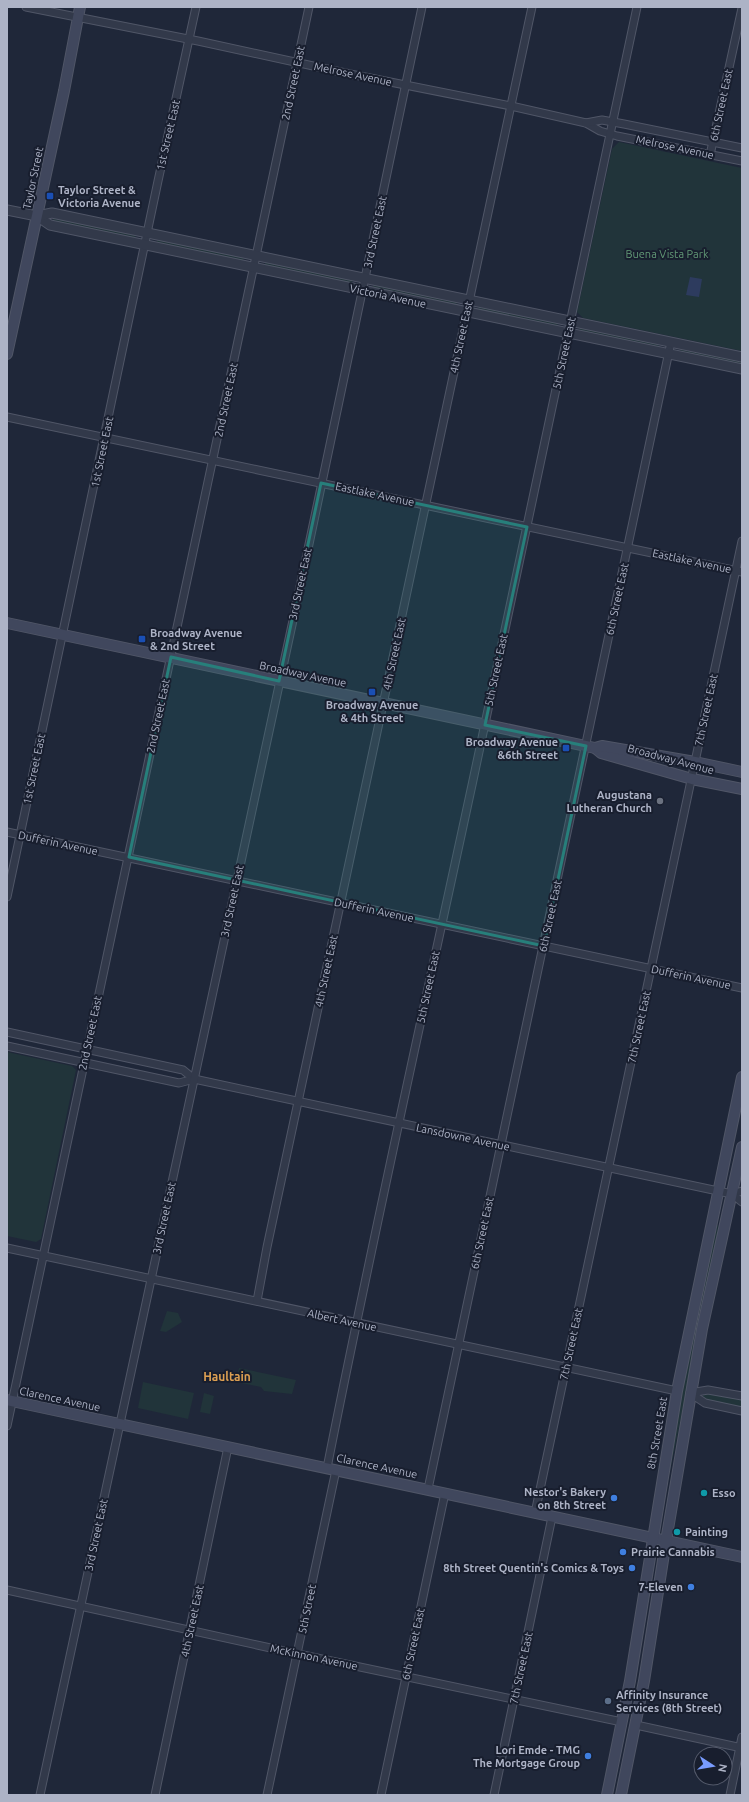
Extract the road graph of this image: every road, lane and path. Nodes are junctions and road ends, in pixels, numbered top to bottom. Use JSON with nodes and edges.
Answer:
{"nodes":[{"id":1,"x":26,"y":7,"type":"edge"},
{"id":2,"x":80,"y":7,"type":"edge"},
{"id":3,"x":196,"y":7,"type":"edge"},
{"id":4,"x":309,"y":7,"type":"edge"},
{"id":5,"x":422,"y":7,"type":"edge"},
{"id":6,"x":532,"y":7,"type":"edge"},
{"id":7,"x":637,"y":7,"type":"edge"},
{"id":8,"x":742,"y":8,"type":"edge"},
{"id":9,"x":78,"y":18,"type":"junction"},
{"id":10,"x":189,"y":40,"type":"junction"},
{"id":11,"x":297,"y":63,"type":"junction"},
{"id":12,"x":405,"y":85,"type":"junction"},
{"id":13,"x":511,"y":106,"type":"junction"},
{"id":14,"x":611,"y":122,"type":"junction"},
{"id":15,"x":586,"y":123,"type":"junction"},
{"id":16,"x":609,"y":134,"type":"junction"},
{"id":17,"x":713,"y":142,"type":"junction"},
{"id":18,"x":742,"y":148,"type":"edge"},
{"id":19,"x":710,"y":155,"type":"junction"},
{"id":20,"x":742,"y":162,"type":"edge"},
{"id":21,"x":7,"y":210,"type":"edge"},
{"id":22,"x":37,"y":216,"type":"junction"},
{"id":23,"x":147,"y":232,"type":"junction"},
{"id":24,"x":145,"y":245,"type":"junction"},
{"id":25,"x":257,"y":255,"type":"junction"},
{"id":26,"x":253,"y":268,"type":"junction"},
{"id":27,"x":365,"y":278,"type":"junction"},
{"id":28,"x":362,"y":290,"type":"junction"},
{"id":29,"x":469,"y":300,"type":"junction"},
{"id":30,"x":467,"y":312,"type":"junction"},
{"id":31,"x":571,"y":321,"type":"junction"},
{"id":32,"x":568,"y":333,"type":"junction"},
{"id":33,"x":671,"y":342,"type":"junction"},
{"id":34,"x":7,"y":354,"type":"edge"},
{"id":35,"x":669,"y":355,"type":"junction"},
{"id":36,"x":742,"y":357,"type":"edge"},
{"id":37,"x":742,"y":370,"type":"edge"},
{"id":38,"x":7,"y":417,"type":"edge"},
{"id":39,"x":105,"y":437,"type":"junction"},
{"id":40,"x":213,"y":460,"type":"junction"},
{"id":41,"x":321,"y":483,"type":"junction"},
{"id":42,"x":426,"y":505,"type":"junction"},
{"id":43,"x":527,"y":527,"type":"junction"},
{"id":44,"x":742,"y":541,"type":"edge"},
{"id":45,"x":628,"y":548,"type":"junction"},
{"id":46,"x":739,"y":572,"type":"edge"},
{"id":47,"x":7,"y":623,"type":"edge"},
{"id":48,"x":62,"y":634,"type":"junction"},
{"id":49,"x":171,"y":657,"type":"junction"},
{"id":50,"x":279,"y":681,"type":"junction"},
{"id":51,"x":383,"y":703,"type":"junction"},
{"id":52,"x":485,"y":725,"type":"junction"},
{"id":53,"x":590,"y":747,"type":"junction"},
{"id":54,"x":695,"y":762,"type":"junction"},
{"id":55,"x":742,"y":772,"type":"edge"},
{"id":56,"x":692,"y":779,"type":"junction"},
{"id":57,"x":742,"y":789,"type":"edge"},
{"id":58,"x":7,"y":832,"type":"edge"},
{"id":59,"x":20,"y":835,"type":"junction"},
{"id":60,"x":129,"y":857,"type":"junction"},
{"id":61,"x":236,"y":880,"type":"junction"},
{"id":62,"x":7,"y":897,"type":"edge"},
{"id":63,"x":341,"y":903,"type":"junction"},
{"id":64,"x":442,"y":924,"type":"junction"},
{"id":65,"x":544,"y":946,"type":"junction"},
{"id":66,"x":652,"y":969,"type":"junction"},
{"id":67,"x":742,"y":988,"type":"edge"},
{"id":68,"x":7,"y":1032,"type":"edge"},
{"id":69,"x":7,"y":1046,"type":"edge"},
{"id":70,"x":87,"y":1049,"type":"junction"},
{"id":71,"x":84,"y":1063,"type":"junction"},
{"id":72,"x":742,"y":1077,"type":"edge"},
{"id":73,"x":194,"y":1079,"type":"junction"},
{"id":74,"x":298,"y":1102,"type":"junction"},
{"id":75,"x":399,"y":1123,"type":"junction"},
{"id":76,"x":501,"y":1145,"type":"junction"},
{"id":77,"x":742,"y":1147,"type":"edge"},
{"id":78,"x":609,"y":1168,"type":"junction"},
{"id":79,"x":718,"y":1191,"type":"junction"},
{"id":80,"x":737,"y":1192,"type":"edge"},
{"id":81,"x":742,"y":1202,"type":"edge"},
{"id":82,"x":7,"y":1248,"type":"edge"},
{"id":83,"x":44,"y":1256,"type":"junction"},
{"id":84,"x":368,"y":1270,"type":"joint"},
{"id":85,"x":152,"y":1279,"type":"junction"},
{"id":86,"x":257,"y":1301,"type":"junction"},
{"id":87,"x":356,"y":1323,"type":"junction"},
{"id":88,"x":458,"y":1344,"type":"junction"},
{"id":89,"x":565,"y":1368,"type":"junction"},
{"id":90,"x":677,"y":1391,"type":"junction"},
{"id":91,"x":690,"y":1393,"type":"junction"},
{"id":92,"x":742,"y":1396,"type":"edge"},
{"id":93,"x":10,"y":1400,"type":"edge"},
{"id":94,"x":742,"y":1411,"type":"edge"},
{"id":95,"x":120,"y":1424,"type":"junction"},
{"id":96,"x":7,"y":1426,"type":"edge"},
{"id":97,"x":228,"y":1447,"type":"junction"},
{"id":98,"x":332,"y":1469,"type":"junction"},
{"id":99,"x":428,"y":1489,"type":"junction"},
{"id":100,"x":445,"y":1493,"type":"junction"},
{"id":101,"x":535,"y":1513,"type":"junction"},
{"id":102,"x":552,"y":1517,"type":"junction"},
{"id":103,"x":652,"y":1537,"type":"junction"},
{"id":104,"x":666,"y":1541,"type":"junction"},
{"id":105,"x":742,"y":1557,"type":"edge"},
{"id":106,"x":7,"y":1590,"type":"edge"},
{"id":107,"x":80,"y":1606,"type":"junction"},
{"id":108,"x":190,"y":1630,"type":"junction"},
{"id":109,"x":298,"y":1654,"type":"junction"},
{"id":110,"x":406,"y":1676,"type":"junction"},
{"id":111,"x":515,"y":1699,"type":"junction"},
{"id":112,"x":622,"y":1722,"type":"junction"},
{"id":113,"x":636,"y":1725,"type":"junction"},
{"id":114,"x":742,"y":1737,"type":"edge"},
{"id":115,"x":741,"y":1747,"type":"edge"},
{"id":116,"x":40,"y":1795,"type":"edge"},
{"id":117,"x":155,"y":1795,"type":"edge"},
{"id":118,"x":267,"y":1795,"type":"edge"},
{"id":119,"x":381,"y":1795,"type":"edge"},
{"id":120,"x":494,"y":1795,"type":"edge"},
{"id":121,"x":606,"y":1795,"type":"edge"},
{"id":122,"x":621,"y":1795,"type":"edge"},
{"id":123,"x":730,"y":1795,"type":"edge"}],
"edges":[{"from":1,"to":9,"type":"street","name":"Melrose Avenue"},
{"from":2,"to":9,"type":"main road","name":"Taylor Street"},
{"from":3,"to":10,"type":"street","name":"1st Street East"},
{"from":4,"to":11,"type":"street","name":"2nd Street East"},
{"from":5,"to":12,"type":"street","name":"3rd Street East"},
{"from":6,"to":13,"type":"street","name":"4th Street East"},
{"from":7,"to":14,"type":"street","name":"5th Street East"},
{"from":8,"to":17,"type":"street","name":"6th Street East"},
{"from":9,"to":10,"type":"street","name":"Melrose Avenue"},
{"from":9,"to":22,"type":"main road","name":"Taylor Street"},
{"from":10,"to":11,"type":"street","name":"Melrose Avenue"},
{"from":10,"to":23,"type":"street","name":"1st Street East"},
{"from":11,"to":12,"type":"street","name":"Melrose Avenue"},
{"from":11,"to":25,"type":"street","name":"2nd Street East"},
{"from":12,"to":13,"type":"street","name":"Melrose Avenue"},
{"from":12,"to":27,"type":"street","name":"3rd Street East"},
{"from":13,"to":15,"type":"street","name":"Melrose Avenue"},
{"from":13,"to":29,"type":"street","name":"4th Street East"},
{"from":14,"to":15,"type":"street","name":"Melrose Avenue"},
{"from":14,"to":16,"type":"street","name":"5th Street East"},
{"from":14,"to":17,"type":"street","name":"Melrose Avenue"},
{"from":15,"to":16,"type":"street","name":"Melrose Avenue"},
{"from":16,"to":19,"type":"street","name":"Melrose Avenue"},
{"from":16,"to":31,"type":"street","name":"5th Street East"},
{"from":17,"to":18,"type":"street","name":"Melrose Avenue"},
{"from":17,"to":19,"type":"street","name":"6th Street East"},
{"from":19,"to":20,"type":"street","name":"Melrose Avenue"},
{"from":21,"to":22,"type":"street","name":"Victoria Avenue"},
{"from":22,"to":23,"type":"street","name":"Victoria Avenue"},
{"from":22,"to":24,"type":"street","name":"Victoria Avenue"},
{"from":22,"to":34,"type":"main road","name":"Taylor Street"},
{"from":23,"to":24,"type":"street","name":"1st Street East"},
{"from":23,"to":25,"type":"street","name":"Victoria Avenue"},
{"from":24,"to":26,"type":"street","name":"Victoria Avenue"},
{"from":24,"to":39,"type":"street","name":"1st Street East"},
{"from":25,"to":26,"type":"street","name":"2nd Street East"},
{"from":25,"to":27,"type":"street","name":"Victoria Avenue"},
{"from":26,"to":28,"type":"street","name":"Victoria Avenue"},
{"from":26,"to":40,"type":"street","name":"2nd Street East"},
{"from":27,"to":28,"type":"street","name":"3rd Street East"},
{"from":27,"to":29,"type":"street","name":"Victoria Avenue"},
{"from":28,"to":30,"type":"street","name":"Victoria Avenue"},
{"from":28,"to":41,"type":"street","name":"3rd Street East"},
{"from":29,"to":30,"type":"street","name":"4th Street East"},
{"from":29,"to":31,"type":"street","name":"Victoria Avenue"},
{"from":30,"to":32,"type":"street","name":"Victoria Avenue"},
{"from":30,"to":42,"type":"street","name":"4th Street East"},
{"from":31,"to":32,"type":"street","name":"5th Street East"},
{"from":31,"to":33,"type":"street","name":"Victoria Avenue"},
{"from":32,"to":35,"type":"street","name":"Victoria Avenue"},
{"from":32,"to":43,"type":"street","name":"5th Street East"},
{"from":33,"to":35,"type":"street","name":"6th Street East"},
{"from":33,"to":36,"type":"street","name":"Victoria Avenue"},
{"from":35,"to":37,"type":"street","name":"Victoria Avenue"},
{"from":35,"to":45,"type":"street","name":"6th Street East"},
{"from":38,"to":39,"type":"street","name":"Eastlake Avenue"},
{"from":39,"to":40,"type":"street","name":"Eastlake Avenue"},
{"from":39,"to":48,"type":"street","name":"1st Street East"},
{"from":40,"to":41,"type":"street","name":"Eastlake Avenue"},
{"from":40,"to":49,"type":"street","name":"2nd Street East"},
{"from":41,"to":42,"type":"street","name":"Eastlake Avenue"},
{"from":41,"to":50,"type":"street","name":"3rd Street East"},
{"from":42,"to":43,"type":"street","name":"Eastlake Avenue"},
{"from":42,"to":51,"type":"street","name":"4th Street East"},
{"from":43,"to":45,"type":"street","name":"Eastlake Avenue"},
{"from":43,"to":52,"type":"street","name":"5th Street East"},
{"from":44,"to":46,"type":"street","name":"7th Street East"},
{"from":45,"to":46,"type":"street","name":"Eastlake Avenue"},
{"from":45,"to":53,"type":"street","name":"6th Street East"},
{"from":46,"to":54,"type":"street","name":"7th Street East"},
{"from":47,"to":48,"type":"main road","name":"Broadway Avenue"},
{"from":48,"to":49,"type":"main road","name":"Broadway Avenue"},
{"from":48,"to":59,"type":"street","name":"1st Street East"},
{"from":49,"to":50,"type":"main road","name":"Broadway Avenue"},
{"from":49,"to":60,"type":"street","name":"2nd Street East"},
{"from":50,"to":51,"type":"main road","name":"Broadway Avenue"},
{"from":50,"to":61,"type":"street","name":"3rd Street East"},
{"from":51,"to":52,"type":"main road","name":"Broadway Avenue"},
{"from":51,"to":63,"type":"street","name":"4th Street East"},
{"from":52,"to":53,"type":"main road","name":"Broadway Avenue"},
{"from":52,"to":64,"type":"street","name":"5th Street East"},
{"from":53,"to":54,"type":"main road","name":"Broadway Avenue"},
{"from":53,"to":56,"type":"main road","name":"Broadway Avenue"},
{"from":53,"to":65,"type":"street","name":"6th Street East"},
{"from":54,"to":55,"type":"main road","name":"Broadway Avenue"},
{"from":54,"to":56,"type":"street","name":"7th Street East"},
{"from":56,"to":57,"type":"main road","name":"Broadway Avenue"},
{"from":56,"to":66,"type":"street","name":"7th Street East"},
{"from":58,"to":59,"type":"street","name":"Dufferin Avenue"},
{"from":59,"to":60,"type":"street","name":"Dufferin Avenue"},
{"from":59,"to":62,"type":"street","name":"1st Street East"},
{"from":60,"to":61,"type":"street","name":"Dufferin Avenue"},
{"from":60,"to":70,"type":"street","name":"2nd Street East"},
{"from":61,"to":63,"type":"street","name":"Dufferin Avenue"},
{"from":61,"to":73,"type":"street","name":"3rd Street East"},
{"from":63,"to":64,"type":"street","name":"Dufferin Avenue"},
{"from":63,"to":74,"type":"street","name":"4th Street East"},
{"from":64,"to":65,"type":"street","name":"Dufferin Avenue"},
{"from":64,"to":75,"type":"street","name":"5th Street East"},
{"from":65,"to":66,"type":"street","name":"Dufferin Avenue"},
{"from":65,"to":76,"type":"street","name":"6th Street East"},
{"from":66,"to":67,"type":"street","name":"Dufferin Avenue"},
{"from":66,"to":78,"type":"street","name":"7th Street East"},
{"from":68,"to":70,"type":"street","name":"Lansdowne Avenue"},
{"from":69,"to":71,"type":"street","name":"Lansdowne Avenue"},
{"from":70,"to":71,"type":"street","name":"2nd Street East"},
{"from":70,"to":73,"type":"street","name":"Lansdowne Avenue"},
{"from":71,"to":73,"type":"street","name":"Lansdowne Avenue"},
{"from":71,"to":83,"type":"street","name":"2nd Street East"},
{"from":72,"to":79,"type":"main road","name":"8th Street East"},
{"from":73,"to":74,"type":"street","name":"Lansdowne Avenue"},
{"from":73,"to":85,"type":"street","name":"3rd Street East"},
{"from":74,"to":75,"type":"street","name":"Lansdowne Avenue"},
{"from":74,"to":86,"type":"street","name":"4th Street East"},
{"from":75,"to":76,"type":"street","name":"Lansdowne Avenue"},
{"from":75,"to":84,"type":"street","name":"5th Street East"},
{"from":76,"to":78,"type":"street","name":"Lansdowne Avenue"},
{"from":76,"to":88,"type":"street","name":"6th Street East"},
{"from":77,"to":80,"type":"main road"},
{"from":78,"to":79,"type":"street","name":"Lansdowne Avenue"},
{"from":78,"to":89,"type":"street","name":"7th Street East"},
{"from":79,"to":80,"type":"street","name":"Lansdowne Avenue"},
{"from":79,"to":90,"type":"main road","name":"8th Street East"},
{"from":80,"to":81,"type":"street","name":"Lansdowne Avenue"},
{"from":80,"to":91,"type":"main road"},
{"from":82,"to":83,"type":"street","name":"Albert Avenue"},
{"from":83,"to":85,"type":"street","name":"Albert Avenue"},
{"from":83,"to":93,"type":"street","name":"2nd Street East"},
{"from":84,"to":87,"type":"street","name":"5th Street"},
{"from":85,"to":86,"type":"street","name":"Albert Avenue"},
{"from":85,"to":95,"type":"street","name":"3rd Street East"},
{"from":86,"to":87,"type":"street","name":"Albert Avenue"},
{"from":87,"to":88,"type":"street","name":"Albert Avenue"},
{"from":87,"to":98,"type":"street","name":"5th Street"},
{"from":88,"to":89,"type":"street","name":"Albert Avenue"},
{"from":88,"to":99,"type":"street","name":"6th Street East"},
{"from":89,"to":90,"type":"street","name":"Albert Avenue"},
{"from":89,"to":101,"type":"street","name":"7th Street East"},
{"from":90,"to":103,"type":"main road","name":"8th Street East"},
{"from":91,"to":92,"type":"street"},
{"from":91,"to":94,"type":"street"},
{"from":91,"to":104,"type":"main road"},
{"from":93,"to":95,"type":"main road","name":"Clarence Avenue"},
{"from":93,"to":96,"type":"street","name":"2nd Street East"},
{"from":95,"to":97,"type":"main road","name":"Clarence Avenue"},
{"from":95,"to":107,"type":"street","name":"3rd Street East"},
{"from":97,"to":98,"type":"main road","name":"Clarence Avenue"},
{"from":97,"to":108,"type":"street","name":"4th Street East"},
{"from":98,"to":99,"type":"main road","name":"Clarence Avenue"},
{"from":98,"to":109,"type":"street","name":"5th Street"},
{"from":99,"to":100,"type":"main road","name":"Clarence Avenue"},
{"from":100,"to":101,"type":"main road","name":"Clarence Avenue"},
{"from":100,"to":110,"type":"street","name":"6th Street East"},
{"from":101,"to":102,"type":"main road","name":"Clarence Avenue"},
{"from":102,"to":103,"type":"main road","name":"Clarence Avenue"},
{"from":102,"to":111,"type":"street","name":"7th Street East"},
{"from":103,"to":104,"type":"main road","name":"Clarence Avenue"},
{"from":103,"to":112,"type":"main road","name":"8th Street East"},
{"from":104,"to":105,"type":"main road","name":"Clarence Avenue"},
{"from":104,"to":113,"type":"main road"},
{"from":106,"to":107,"type":"street","name":"McKinnon Avenue"},
{"from":107,"to":108,"type":"street","name":"McKinnon Avenue"},
{"from":107,"to":116,"type":"street","name":"3rd Street East"},
{"from":108,"to":109,"type":"street","name":"McKinnon Avenue"},
{"from":108,"to":117,"type":"street","name":"4th Street East"},
{"from":109,"to":110,"type":"street","name":"McKinnon Avenue"},
{"from":109,"to":118,"type":"street","name":"5th Street"},
{"from":110,"to":111,"type":"street","name":"McKinnon Avenue"},
{"from":110,"to":119,"type":"street","name":"6th Street East"},
{"from":111,"to":112,"type":"street","name":"McKinnon Avenue"},
{"from":111,"to":120,"type":"street","name":"7th Street East"},
{"from":112,"to":121,"type":"main road","name":"8th Street East"},
{"from":113,"to":115,"type":"street"},
{"from":113,"to":122,"type":"main road"},
{"from":114,"to":115,"type":"street"},
{"from":115,"to":123,"type":"street"}]}
